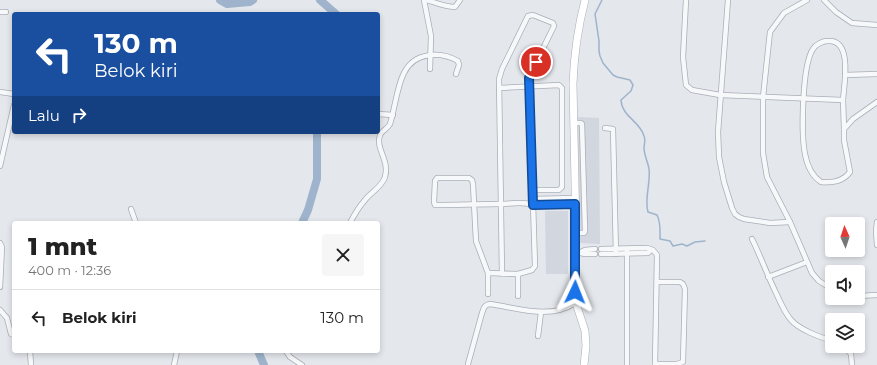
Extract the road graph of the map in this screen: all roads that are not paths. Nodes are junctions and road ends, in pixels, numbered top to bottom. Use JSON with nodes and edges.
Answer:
{"nodes":[{"id":1,"x":426,"y":0,"type":"edge"},
{"id":2,"x":460,"y":0,"type":"edge"},
{"id":3,"x":585,"y":0,"type":"edge"},
{"id":4,"x":686,"y":0,"type":"edge"},
{"id":5,"x":728,"y":0,"type":"edge"},
{"id":6,"x":807,"y":0,"type":"edge"},
{"id":7,"x":824,"y":0,"type":"edge"},
{"id":8,"x":0,"y":12,"type":"edge"},
{"id":9,"x":6,"y":12,"type":"dead end"},
{"id":10,"x":877,"y":25,"type":"edge"},
{"id":11,"x":431,"y":54,"type":"junction"},
{"id":12,"x":430,"y":69,"type":"dead end"},
{"id":13,"x":456,"y":74,"type":"dead end"},
{"id":14,"x":877,"y":74,"type":"edge"},
{"id":15,"x":845,"y":76,"type":"junction"},
{"id":16,"x":529,"y":86,"type":"junction"},
{"id":17,"x":499,"y":88,"type":"junction"},
{"id":18,"x":0,"y":92,"type":"edge"},
{"id":19,"x":12,"y":94,"type":"edge"},
{"id":20,"x":720,"y":95,"type":"junction"},
{"id":21,"x":763,"y":97,"type":"junction"},
{"id":22,"x":804,"y":100,"type":"junction"},
{"id":23,"x":843,"y":100,"type":"junction"},
{"id":24,"x":877,"y":102,"type":"edge"},
{"id":25,"x":12,"y":114,"type":"edge"},
{"id":26,"x":380,"y":114,"type":"edge"},
{"id":27,"x":393,"y":115,"type":"junction"},
{"id":28,"x":573,"y":123,"type":"junction"},
{"id":29,"x":605,"y":128,"type":"dead end"},
{"id":30,"x":844,"y":129,"type":"junction"},
{"id":31,"x":0,"y":166,"type":"edge"},
{"id":32,"x":584,"y":174,"type":"junction"},
{"id":33,"x":575,"y":178,"type":"junction"},
{"id":34,"x":584,"y":181,"type":"junction"},
{"id":35,"x":533,"y":190,"type":"junction"},
{"id":36,"x":533,"y":199,"type":"junction"},
{"id":37,"x":575,"y":201,"type":"junction"},
{"id":38,"x":528,"y":203,"type":"junction"},
{"id":39,"x":474,"y":204,"type":"junction"},
{"id":40,"x":501,"y":204,"type":"junction"},
{"id":41,"x":533,"y":205,"type":"junction"},
{"id":42,"x":131,"y":210,"type":"dead end"},
{"id":43,"x":135,"y":221,"type":"edge"},
{"id":44,"x":351,"y":221,"type":"edge"},
{"id":45,"x":790,"y":222,"type":"junction"},
{"id":46,"x":877,"y":222,"type":"edge"},
{"id":47,"x":576,"y":233,"type":"junction"},
{"id":48,"x":752,"y":239,"type":"dead end"},
{"id":49,"x":0,"y":243,"type":"edge"},
{"id":50,"x":877,"y":245,"type":"edge"},
{"id":51,"x":616,"y":251,"type":"junction"},
{"id":52,"x":627,"y":251,"type":"junction"},
{"id":53,"x":578,"y":252,"type":"junction"},
{"id":54,"x":595,"y":252,"type":"dead end"},
{"id":55,"x":601,"y":252,"type":"dead end"},
{"id":56,"x":1,"y":262,"type":"edge"},
{"id":57,"x":807,"y":262,"type":"junction"},
{"id":58,"x":488,"y":273,"type":"junction"},
{"id":59,"x":502,"y":274,"type":"junction"},
{"id":60,"x":518,"y":274,"type":"junction"},
{"id":61,"x":768,"y":277,"type":"junction"},
{"id":62,"x":657,"y":282,"type":"junction"},
{"id":63,"x":825,"y":285,"type":"edge"},
{"id":64,"x":0,"y":287,"type":"edge"},
{"id":65,"x":488,"y":294,"type":"dead end"},
{"id":66,"x":877,"y":295,"type":"edge"},
{"id":67,"x":518,"y":296,"type":"dead end"},
{"id":68,"x":865,"y":296,"type":"edge"},
{"id":69,"x":575,"y":303,"type":"junction"},
{"id":70,"x":0,"y":310,"type":"edge"},
{"id":71,"x":541,"y":312,"type":"junction"},
{"id":72,"x":12,"y":334,"type":"edge"},
{"id":73,"x":538,"y":336,"type":"dead end"},
{"id":74,"x":825,"y":339,"type":"edge"},
{"id":75,"x":30,"y":353,"type":"edge"},
{"id":76,"x":177,"y":353,"type":"edge"},
{"id":77,"x":287,"y":353,"type":"edge"},
{"id":78,"x":850,"y":353,"type":"edge"},
{"id":79,"x":468,"y":364,"type":"edge"},
{"id":80,"x":655,"y":364,"type":"edge"},
{"id":81,"x":31,"y":365,"type":"edge"},
{"id":82,"x":174,"y":365,"type":"edge"},
{"id":83,"x":302,"y":365,"type":"edge"},
{"id":84,"x":584,"y":365,"type":"edge"},
{"id":85,"x":627,"y":365,"type":"edge"},
{"id":86,"x":852,"y":365,"type":"edge"}],
"edges":[{"from":1,"to":2,"type":"street"},
{"from":1,"to":11,"type":"street"},
{"from":3,"to":28,"type":"main road"},
{"from":4,"to":20,"type":"street"},
{"from":5,"to":20,"type":"street"},
{"from":6,"to":21,"type":"street"},
{"from":7,"to":10,"type":"street"},
{"from":8,"to":9,"type":"street"},
{"from":11,"to":12,"type":"street"},
{"from":11,"to":13,"type":"street"},
{"from":11,"to":27,"type":"street"},
{"from":14,"to":15,"type":"street"},
{"from":15,"to":22,"type":"street"},
{"from":15,"to":23,"type":"street"},
{"from":16,"to":17,"type":"street"},
{"from":16,"to":17,"type":"street"},
{"from":16,"to":35,"type":"street"},
{"from":16,"to":35,"type":"street"},
{"from":17,"to":40,"type":"street"},
{"from":18,"to":19,"type":"street"},
{"from":20,"to":21,"type":"street"},
{"from":20,"to":45,"type":"street"},
{"from":21,"to":22,"type":"street"},
{"from":21,"to":45,"type":"street"},
{"from":22,"to":23,"type":"street"},
{"from":22,"to":30,"type":"street"},
{"from":23,"to":30,"type":"street"},
{"from":24,"to":30,"type":"street"},
{"from":25,"to":31,"type":"street"},
{"from":26,"to":27,"type":"street"},
{"from":27,"to":44,"type":"street"},
{"from":28,"to":32,"type":"street"},
{"from":28,"to":33,"type":"main road"},
{"from":29,"to":51,"type":"street"},
{"from":32,"to":33,"type":"street"},
{"from":32,"to":34,"type":"street"},
{"from":33,"to":34,"type":"street"},
{"from":33,"to":37,"type":"main road"},
{"from":34,"to":47,"type":"street"},
{"from":35,"to":36,"type":"street"},
{"from":36,"to":37,"type":"street"},
{"from":36,"to":38,"type":"street"},
{"from":36,"to":41,"type":"street"},
{"from":37,"to":41,"type":"street"},
{"from":37,"to":47,"type":"main road"},
{"from":38,"to":40,"type":"street"},
{"from":38,"to":41,"type":"street"},
{"from":39,"to":39,"type":"street"},
{"from":39,"to":40,"type":"street"},
{"from":39,"to":58,"type":"street"},
{"from":40,"to":59,"type":"street"},
{"from":41,"to":60,"type":"street"},
{"from":42,"to":43,"type":"street"},
{"from":45,"to":57,"type":"street"},
{"from":46,"to":50,"type":"street"},
{"from":47,"to":53,"type":"main road"},
{"from":48,"to":61,"type":"street"},
{"from":49,"to":56,"type":"street"},
{"from":51,"to":52,"type":"street"},
{"from":51,"to":55,"type":"street"},
{"from":52,"to":62,"type":"street"},
{"from":52,"to":85,"type":"street"},
{"from":53,"to":54,"type":"street"},
{"from":53,"to":69,"type":"main road"},
{"from":56,"to":64,"type":"street"},
{"from":57,"to":61,"type":"street"},
{"from":57,"to":63,"type":"street"},
{"from":58,"to":59,"type":"street"},
{"from":58,"to":65,"type":"street"},
{"from":59,"to":60,"type":"street"},
{"from":60,"to":67,"type":"street"},
{"from":61,"to":74,"type":"street"},
{"from":62,"to":80,"type":"street"},
{"from":62,"to":80,"type":"street"},
{"from":66,"to":68,"type":"street"},
{"from":69,"to":71,"type":"street"},
{"from":69,"to":84,"type":"main road"},
{"from":70,"to":72,"type":"street"},
{"from":71,"to":73,"type":"street"},
{"from":71,"to":79,"type":"street"},
{"from":75,"to":81,"type":"street"},
{"from":76,"to":82,"type":"street"},
{"from":77,"to":83,"type":"street"},
{"from":78,"to":86,"type":"street"}]}
